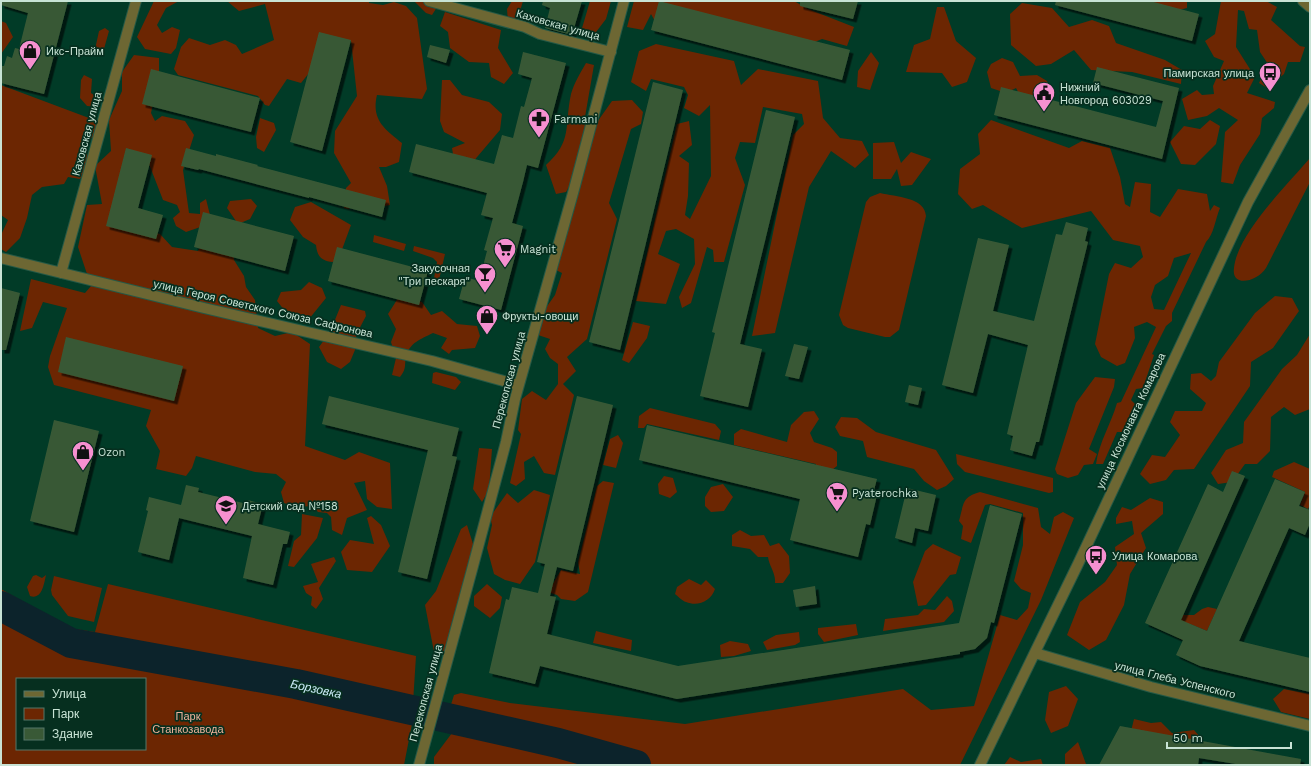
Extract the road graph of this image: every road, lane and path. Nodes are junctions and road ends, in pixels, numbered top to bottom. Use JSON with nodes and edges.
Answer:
{"nodes":[{"id":1,"x":136,"y":1,"type":"edge"},
{"id":2,"x":429,"y":1,"type":"edge"},
{"id":3,"x":624,"y":1,"type":"edge"},
{"id":4,"x":1303,"y":1,"type":"edge"},
{"id":5,"x":1310,"y":7,"type":"edge"},
{"id":6,"x":611,"y":52,"type":"junction"},
{"id":7,"x":1310,"y":90,"type":"edge"},
{"id":8,"x":1,"y":258,"type":"edge"},
{"id":9,"x":61,"y":273,"type":"junction"},
{"id":10,"x":518,"y":385,"type":"junction"},
{"id":11,"x":1035,"y":653,"type":"junction"},
{"id":12,"x":1310,"y":726,"type":"edge"},
{"id":13,"x":419,"y":765,"type":"edge"},
{"id":14,"x":980,"y":765,"type":"edge"}],
"edges":[{"from":1,"to":9,"type":"street","name":"Каховская улица"},
{"from":2,"to":6,"type":"street","name":"Каховская улица"},
{"from":3,"to":6,"type":"street","name":"Перекопская улица"},
{"from":4,"to":5,"type":"street"},
{"from":6,"to":10,"type":"street","name":"Перекопская улица"},
{"from":7,"to":11,"type":"street","name":"улица Космонавта Комарова"},
{"from":8,"to":9,"type":"street","name":"улица Героя Советского Союза Сафронова"},
{"from":9,"to":10,"type":"street","name":"улица Героя Советского Союза Сафронова"},
{"from":10,"to":13,"type":"street","name":"Перекопская улица"},
{"from":11,"to":12,"type":"street","name":"улица Глеба Успенского"},
{"from":11,"to":14,"type":"street","name":"улица Космонавта Комарова"}]}
